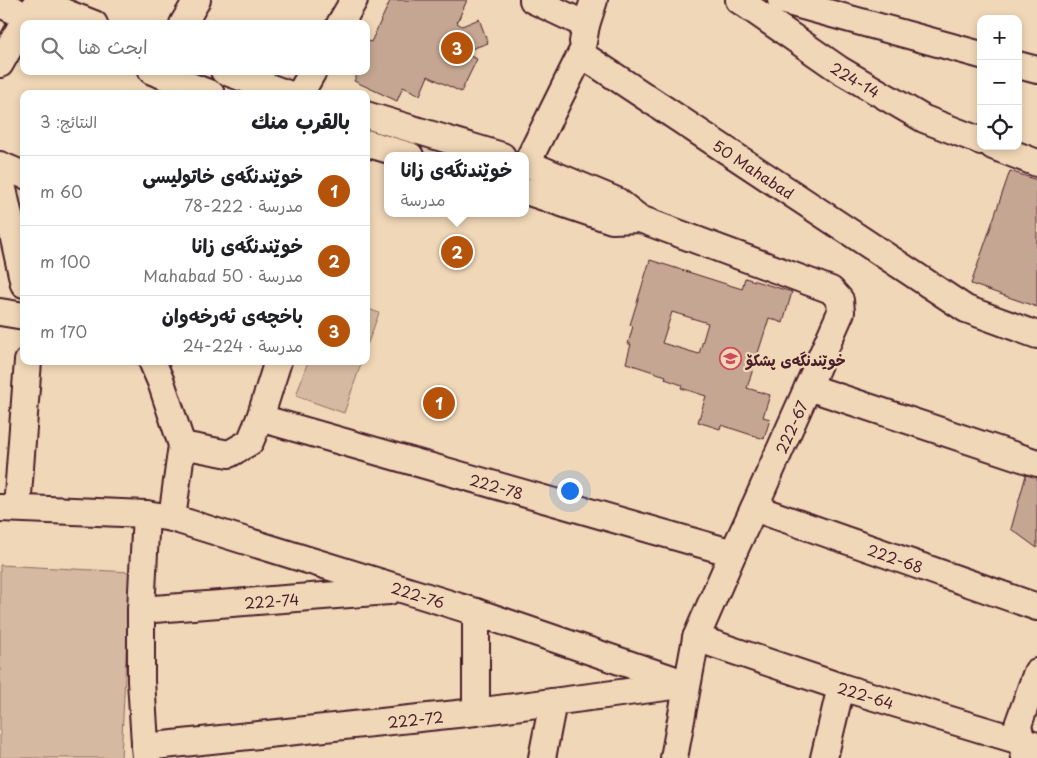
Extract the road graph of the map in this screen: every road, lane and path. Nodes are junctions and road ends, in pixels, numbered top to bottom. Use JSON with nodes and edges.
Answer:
{"nodes":[{"id":1,"x":197,"y":0,"type":"edge"},
{"id":2,"x":354,"y":0,"type":"edge"},
{"id":3,"x":533,"y":0,"type":"edge"},
{"id":4,"x":594,"y":0,"type":"edge"},
{"id":5,"x":739,"y":0,"type":"edge"},
{"id":6,"x":781,"y":0,"type":"edge"},
{"id":7,"x":0,"y":4,"type":"edge"},
{"id":8,"x":49,"y":11,"type":"edge"},
{"id":9,"x":80,"y":20,"type":"edge"},
{"id":10,"x":185,"y":20,"type":"edge"},
{"id":11,"x":342,"y":20,"type":"edge"},
{"id":12,"x":586,"y":25,"type":"junction"},
{"id":13,"x":20,"y":42,"type":"edge"},
{"id":14,"x":977,"y":53,"type":"edge"},
{"id":15,"x":581,"y":54,"type":"junction"},
{"id":16,"x":0,"y":64,"type":"edge"},
{"id":17,"x":1022,"y":66,"type":"edge"},
{"id":18,"x":1037,"y":70,"type":"edge"},
{"id":19,"x":162,"y":75,"type":"edge"},
{"id":20,"x":235,"y":75,"type":"edge"},
{"id":21,"x":311,"y":75,"type":"edge"},
{"id":22,"x":201,"y":90,"type":"edge"},
{"id":23,"x":277,"y":90,"type":"edge"},
{"id":24,"x":302,"y":90,"type":"edge"},
{"id":25,"x":370,"y":116,"type":"edge"},
{"id":26,"x":977,"y":139,"type":"edge"},
{"id":27,"x":370,"y":143,"type":"edge"},
{"id":28,"x":1003,"y":150,"type":"edge"},
{"id":29,"x":397,"y":152,"type":"edge"},
{"id":30,"x":489,"y":152,"type":"edge"},
{"id":31,"x":529,"y":157,"type":"edge"},
{"id":32,"x":1037,"y":163,"type":"edge"},
{"id":33,"x":529,"y":164,"type":"edge"},
{"id":34,"x":0,"y":165,"type":"edge"},
{"id":35,"x":20,"y":173,"type":"edge"},
{"id":36,"x":0,"y":175,"type":"edge"},
{"id":37,"x":529,"y":192,"type":"edge"},
{"id":38,"x":640,"y":218,"type":"junction"},
{"id":39,"x":20,"y":266,"type":"edge"},
{"id":40,"x":0,"y":312,"type":"edge"},
{"id":41,"x":20,"y":315,"type":"edge"},
{"id":42,"x":1037,"y":335,"type":"edge"},
{"id":43,"x":27,"y":365,"type":"edge"},
{"id":44,"x":154,"y":365,"type":"edge"},
{"id":45,"x":277,"y":365,"type":"edge"},
{"id":46,"x":808,"y":387,"type":"junction"},
{"id":47,"x":260,"y":418,"type":"junction"},
{"id":48,"x":182,"y":444,"type":"junction"},
{"id":49,"x":11,"y":458,"type":"edge"},
{"id":50,"x":1037,"y":463,"type":"edge"},
{"id":51,"x":9,"y":508,"type":"edge"},
{"id":52,"x":754,"y":508,"type":"junction"},
{"id":53,"x":146,"y":514,"type":"junction"},
{"id":54,"x":172,"y":518,"type":"junction"},
{"id":55,"x":732,"y":553,"type":"junction"},
{"id":56,"x":404,"y":590,"type":"junction"},
{"id":57,"x":1037,"y":607,"type":"edge"},
{"id":58,"x":141,"y":610,"type":"junction"},
{"id":59,"x":476,"y":612,"type":"junction"},
{"id":60,"x":696,"y":638,"type":"junction"},
{"id":61,"x":1037,"y":672,"type":"edge"},
{"id":62,"x":687,"y":684,"type":"junction"},
{"id":63,"x":841,"y":687,"type":"junction"},
{"id":64,"x":553,"y":702,"type":"junction"},
{"id":65,"x":476,"y":712,"type":"junction"},
{"id":66,"x":1028,"y":749,"type":"edge"},
{"id":67,"x":145,"y":752,"type":"edge"},
{"id":68,"x":542,"y":758,"type":"edge"},
{"id":69,"x":674,"y":758,"type":"edge"},
{"id":70,"x":824,"y":758,"type":"edge"}],
"edges":[{"from":1,"to":10,"type":"street"},
{"from":2,"to":11,"type":"street"},
{"from":3,"to":12,"type":"street"},
{"from":4,"to":12,"type":"street"},
{"from":5,"to":26,"type":"street","name":"224-14"},
{"from":6,"to":14,"type":"street"},
{"from":7,"to":8,"type":"street"},
{"from":8,"to":9,"type":"street"},
{"from":12,"to":15,"type":"street"},
{"from":13,"to":16,"type":"street"},
{"from":15,"to":31,"type":"street"},
{"from":15,"to":42,"type":"street","name":"50 Mahabad"},
{"from":17,"to":18,"type":"street"},
{"from":19,"to":22,"type":"street"},
{"from":20,"to":23,"type":"street"},
{"from":21,"to":24,"type":"street"},
{"from":25,"to":30,"type":"street"},
{"from":27,"to":29,"type":"street"},
{"from":28,"to":32,"type":"street"},
{"from":33,"to":38,"type":"street"},
{"from":34,"to":35,"type":"street"},
{"from":36,"to":39,"type":"street"},
{"from":37,"to":38,"type":"street"},
{"from":38,"to":46,"type":"street","name":"222-67"},
{"from":40,"to":41,"type":"street"},
{"from":43,"to":49,"type":"street"},
{"from":44,"to":48,"type":"street"},
{"from":45,"to":47,"type":"street"},
{"from":46,"to":50,"type":"street"},
{"from":46,"to":52,"type":"street","name":"222-67"},
{"from":47,"to":48,"type":"street"},
{"from":47,"to":55,"type":"street","name":"222-78"},
{"from":48,"to":54,"type":"street"},
{"from":49,"to":51,"type":"street"},
{"from":51,"to":53,"type":"street","name":"222-76"},
{"from":52,"to":55,"type":"street","name":"222-67"},
{"from":52,"to":57,"type":"street","name":"222-68"},
{"from":53,"to":54,"type":"street","name":"222-76"},
{"from":53,"to":58,"type":"street"},
{"from":54,"to":56,"type":"street","name":"222-76"},
{"from":55,"to":60,"type":"street","name":"222-67"},
{"from":56,"to":58,"type":"street","name":"222-74"},
{"from":56,"to":59,"type":"street","name":"222-76"},
{"from":58,"to":67,"type":"street"},
{"from":59,"to":62,"type":"street","name":"222-76"},
{"from":59,"to":65,"type":"street"},
{"from":60,"to":62,"type":"street","name":"222-67"},
{"from":60,"to":63,"type":"street","name":"222-64"},
{"from":61,"to":66,"type":"street"},
{"from":62,"to":64,"type":"street","name":"222-72"},
{"from":62,"to":69,"type":"street","name":"222-67"},
{"from":63,"to":66,"type":"street","name":"222-64"},
{"from":63,"to":70,"type":"street"},
{"from":64,"to":65,"type":"street","name":"222-72"},
{"from":64,"to":68,"type":"street"},
{"from":65,"to":67,"type":"street","name":"222-72"}]}
